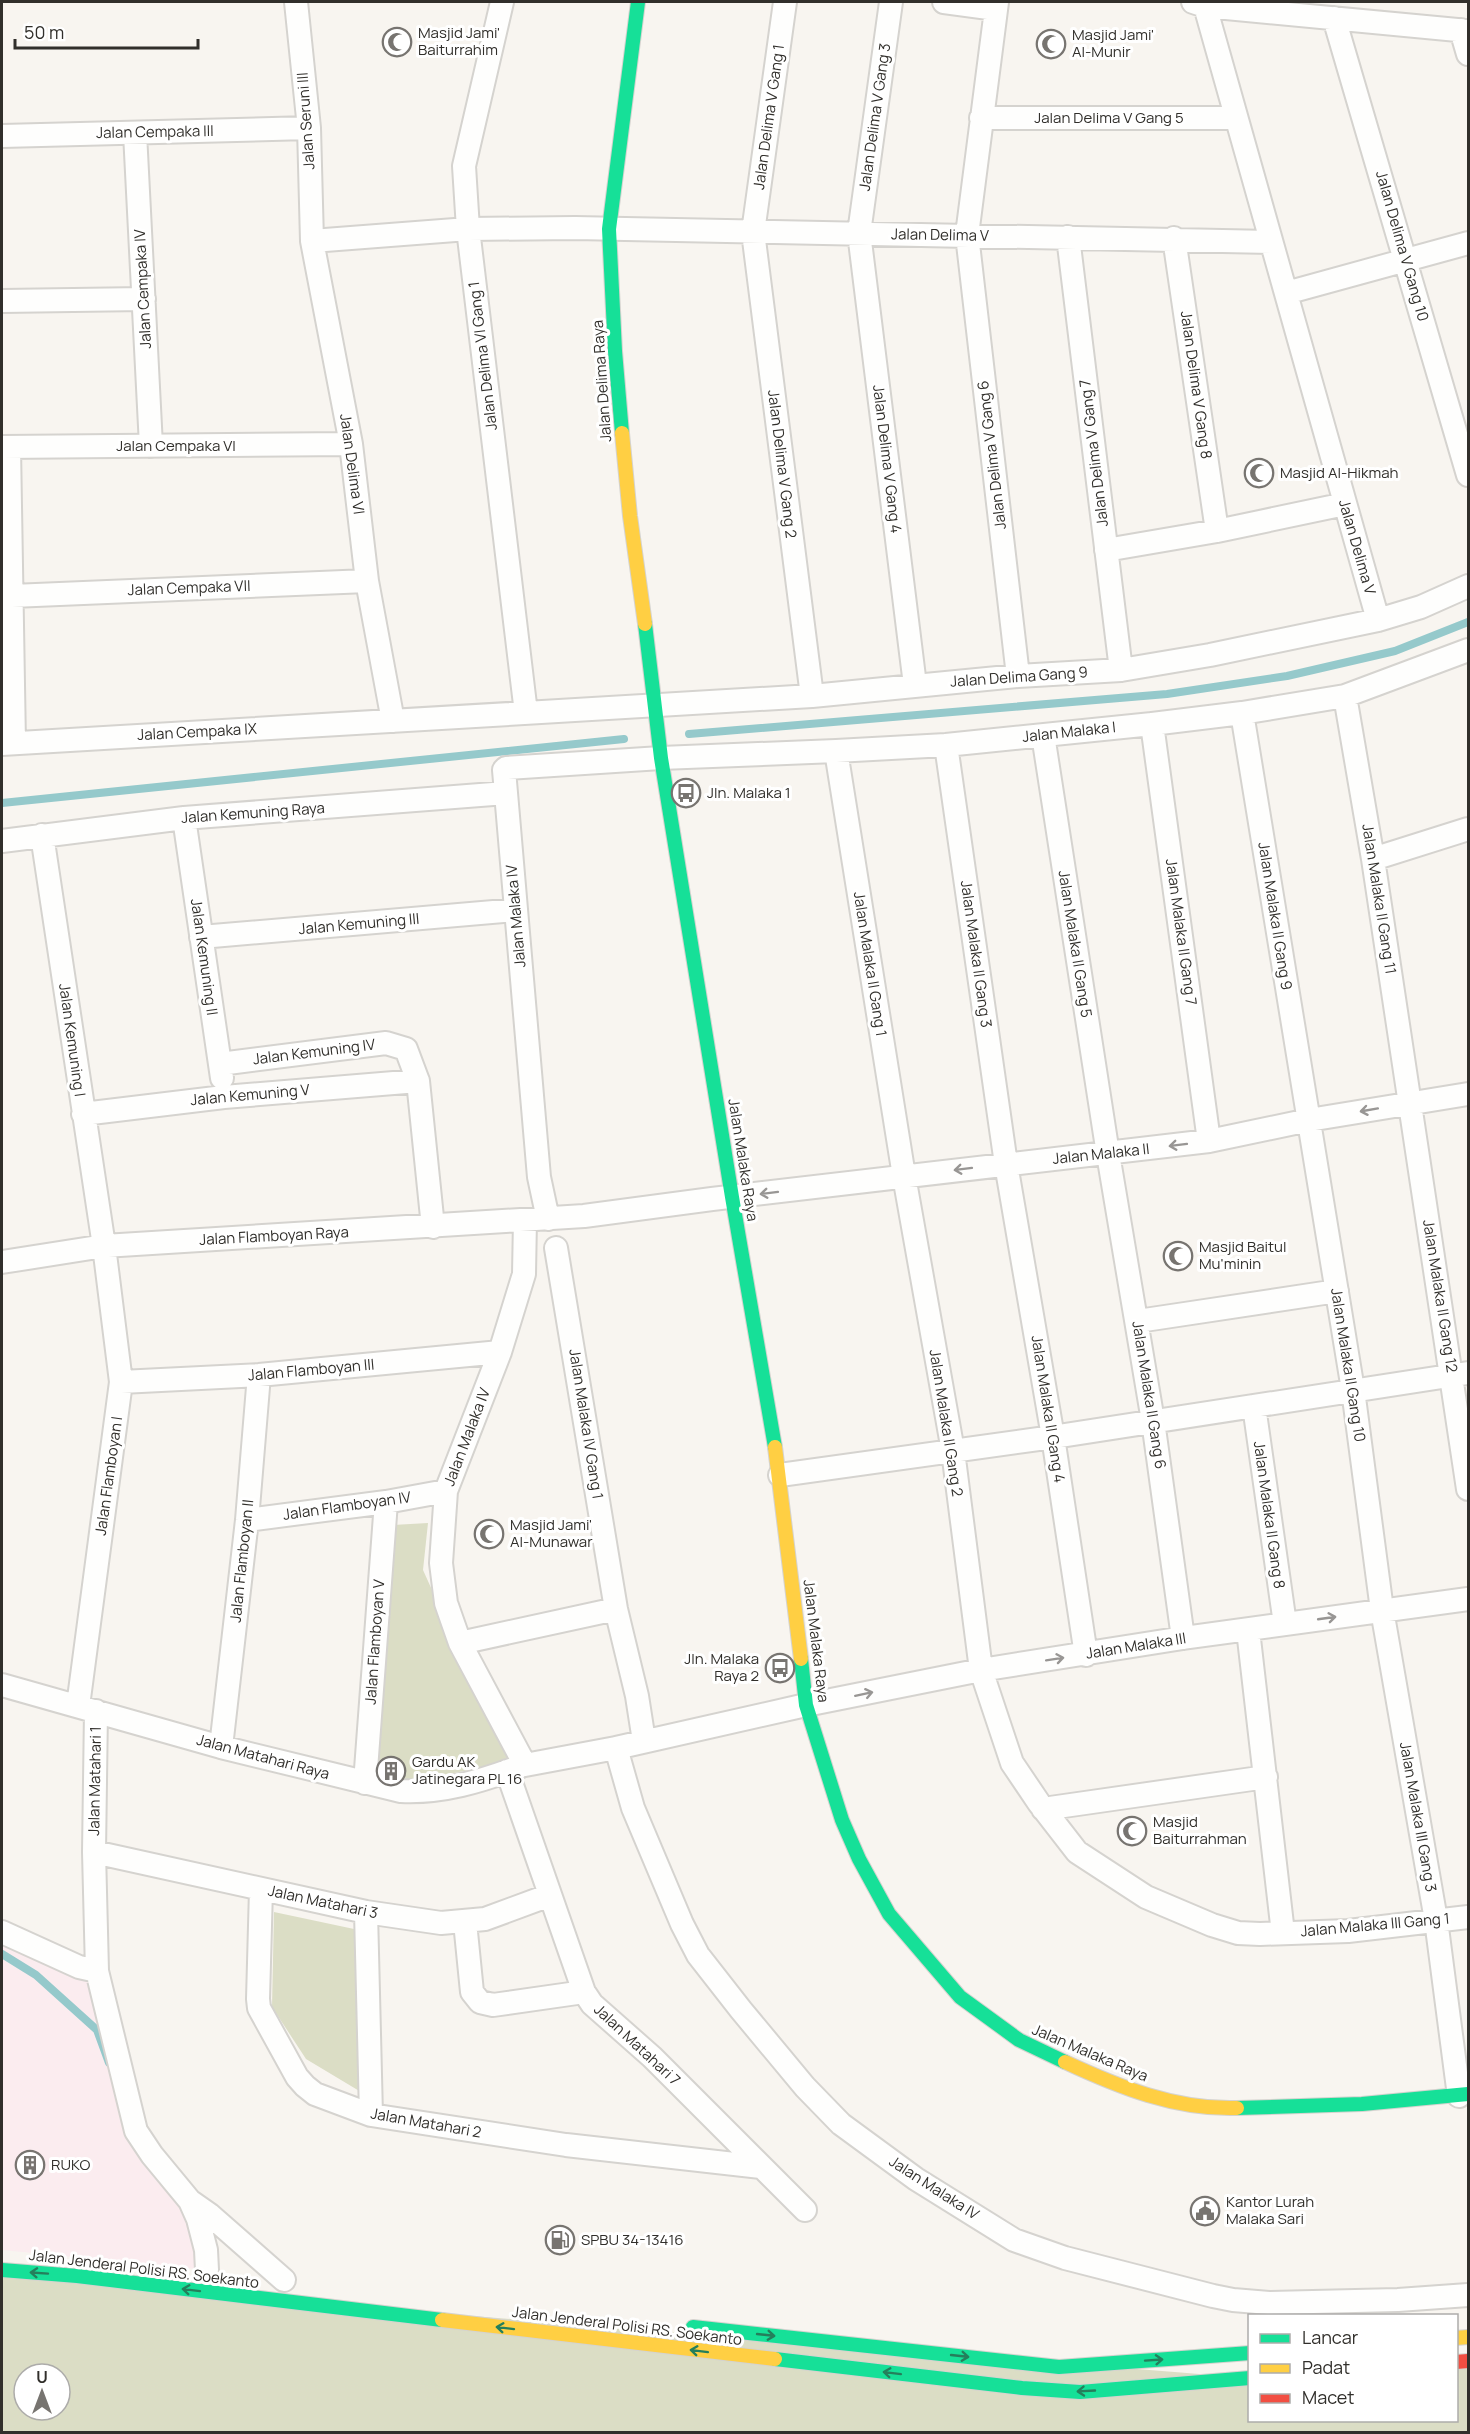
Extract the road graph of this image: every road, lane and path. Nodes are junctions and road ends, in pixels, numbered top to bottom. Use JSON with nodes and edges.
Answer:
{"nodes":[{"id":1,"x":296,"y":2,"type":"edge"},
{"id":2,"x":501,"y":2,"type":"edge"},
{"id":3,"x":638,"y":2,"type":"edge"},
{"id":4,"x":785,"y":2,"type":"edge"},
{"id":5,"x":891,"y":2,"type":"edge"},
{"id":6,"x":944,"y":2,"type":"edge"},
{"id":7,"x":1200,"y":3,"type":"edge"},
{"id":8,"x":996,"y":5,"type":"edge"},
{"id":9,"x":1334,"y":18,"type":"junction"},
{"id":10,"x":1465,"y":30,"type":"edge"},
{"id":11,"x":1468,"y":54,"type":"edge"},
{"id":12,"x":981,"y":118,"type":"junction"},
{"id":13,"x":1236,"y":118,"type":"junction"},
{"id":14,"x":309,"y":128,"type":"junction"},
{"id":15,"x":135,"y":133,"type":"junction"},
{"id":16,"x":2,"y":136,"type":"edge"},
{"id":17,"x":468,"y":229,"type":"junction"},
{"id":18,"x":609,"y":229,"type":"junction"},
{"id":19,"x":753,"y":232,"type":"junction"},
{"id":20,"x":859,"y":233,"type":"junction"},
{"id":21,"x":967,"y":235,"type":"junction"},
{"id":22,"x":1068,"y":237,"type":"junction"},
{"id":23,"x":1174,"y":238,"type":"junction"},
{"id":24,"x":312,"y":241,"type":"junction"},
{"id":25,"x":1271,"y":242,"type":"junction"},
{"id":26,"x":1468,"y":243,"type":"edge"},
{"id":27,"x":1406,"y":260,"type":"junction"},
{"id":28,"x":1286,"y":293,"type":"junction"},
{"id":29,"x":144,"y":299,"type":"junction"},
{"id":30,"x":2,"y":301,"type":"edge"},
{"id":31,"x":351,"y":444,"type":"junction"},
{"id":32,"x":151,"y":446,"type":"junction"},
{"id":33,"x":5,"y":447,"type":"edge"},
{"id":34,"x":1468,"y":475,"type":"edge"},
{"id":35,"x":1345,"y":504,"type":"junction"},
{"id":36,"x":1217,"y":531,"type":"junction"},
{"id":37,"x":1106,"y":550,"type":"junction"},
{"id":38,"x":367,"y":581,"type":"junction"},
{"id":39,"x":1468,"y":586,"type":"edge"},
{"id":40,"x":12,"y":596,"type":"junction"},
{"id":41,"x":1378,"y":620,"type":"junction"},
{"id":42,"x":1468,"y":650,"type":"edge"},
{"id":43,"x":1121,"y":670,"type":"junction"},
{"id":44,"x":1018,"y":676,"type":"junction"},
{"id":45,"x":915,"y":685,"type":"junction"},
{"id":46,"x":812,"y":696,"type":"junction"},
{"id":47,"x":1345,"y":696,"type":"junction"},
{"id":48,"x":656,"y":706,"type":"junction"},
{"id":49,"x":1242,"y":712,"type":"junction"},
{"id":50,"x":526,"y":713,"type":"junction"},
{"id":51,"x":393,"y":721,"type":"junction"},
{"id":52,"x":1152,"y":724,"type":"junction"},
{"id":53,"x":1043,"y":735,"type":"junction"},
{"id":54,"x":8,"y":744,"type":"edge"},
{"id":55,"x":946,"y":745,"type":"junction"},
{"id":56,"x":836,"y":752,"type":"junction"},
{"id":57,"x":661,"y":758,"type":"junction"},
{"id":58,"x":506,"y":793,"type":"junction"},
{"id":59,"x":184,"y":818,"type":"junction"},
{"id":60,"x":1468,"y":829,"type":"edge"},
{"id":61,"x":42,"y":835,"type":"junction"},
{"id":62,"x":2,"y":841,"type":"edge"},
{"id":63,"x":1373,"y":859,"type":"junction"},
{"id":64,"x":516,"y":910,"type":"junction"},
{"id":65,"x":201,"y":937,"type":"junction"},
{"id":66,"x":220,"y":1064,"type":"junction"},
{"id":67,"x":418,"y":1081,"type":"junction"},
{"id":68,"x":1468,"y":1094,"type":"edge"},
{"id":69,"x":224,"y":1097,"type":"junction"},
{"id":70,"x":1410,"y":1103,"type":"junction"},
{"id":71,"x":83,"y":1114,"type":"junction"},
{"id":72,"x":1309,"y":1120,"type":"junction"},
{"id":73,"x":1209,"y":1141,"type":"junction"},
{"id":74,"x":1108,"y":1154,"type":"junction"},
{"id":75,"x":1006,"y":1164,"type":"junction"},
{"id":76,"x":904,"y":1176,"type":"junction"},
{"id":77,"x":732,"y":1197,"type":"junction"},
{"id":78,"x":548,"y":1219,"type":"junction"},
{"id":79,"x":525,"y":1220,"type":"junction"},
{"id":80,"x":433,"y":1227,"type":"junction"},
{"id":81,"x":104,"y":1246,"type":"junction"},
{"id":82,"x":556,"y":1248,"type":"dead end"},
{"id":83,"x":2,"y":1262,"type":"edge"},
{"id":84,"x":1337,"y":1291,"type":"junction"},
{"id":85,"x":1138,"y":1321,"type":"junction"},
{"id":86,"x":500,"y":1352,"type":"junction"},
{"id":87,"x":259,"y":1375,"type":"junction"},
{"id":88,"x":1460,"y":1375,"type":"edge"},
{"id":89,"x":122,"y":1382,"type":"junction"},
{"id":90,"x":1353,"y":1390,"type":"junction"},
{"id":91,"x":1254,"y":1406,"type":"junction"},
{"id":92,"x":1154,"y":1421,"type":"junction"},
{"id":93,"x":1053,"y":1437,"type":"junction"},
{"id":94,"x":953,"y":1451,"type":"junction"},
{"id":95,"x":780,"y":1475,"type":"junction"},
{"id":96,"x":1468,"y":1489,"type":"edge"},
{"id":97,"x":446,"y":1491,"type":"junction"},
{"id":98,"x":386,"y":1502,"type":"junction"},
{"id":99,"x":247,"y":1520,"type":"junction"},
{"id":100,"x":1468,"y":1599,"type":"edge"},
{"id":101,"x":616,"y":1609,"type":"junction"},
{"id":102,"x":1382,"y":1610,"type":"junction"},
{"id":103,"x":1285,"y":1624,"type":"junction"},
{"id":104,"x":1248,"y":1630,"type":"junction"},
{"id":105,"x":1183,"y":1638,"type":"junction"},
{"id":106,"x":460,"y":1643,"type":"junction"},
{"id":107,"x":1086,"y":1655,"type":"junction"},
{"id":108,"x":981,"y":1670,"type":"junction"},
{"id":109,"x":2,"y":1685,"type":"edge"},
{"id":110,"x":806,"y":1705,"type":"junction"},
{"id":111,"x":87,"y":1708,"type":"junction"},
{"id":112,"x":644,"y":1741,"type":"junction"},
{"id":113,"x":221,"y":1747,"type":"junction"},
{"id":114,"x":616,"y":1748,"type":"junction"},
{"id":115,"x":516,"y":1768,"type":"junction"},
{"id":116,"x":1266,"y":1777,"type":"junction"},
{"id":117,"x":365,"y":1783,"type":"junction"},
{"id":118,"x":1043,"y":1809,"type":"junction"},
{"id":119,"x":94,"y":1852,"type":"junction"},
{"id":120,"x":261,"y":1889,"type":"junction"},
{"id":121,"x":550,"y":1895,"type":"junction"},
{"id":122,"x":366,"y":1912,"type":"junction"},
{"id":123,"x":1468,"y":1917,"type":"edge"},
{"id":124,"x":1436,"y":1920,"type":"junction"},
{"id":125,"x":465,"y":1922,"type":"junction"},
{"id":126,"x":2,"y":1932,"type":"edge"},
{"id":127,"x":1283,"y":1934,"type":"junction"},
{"id":128,"x":97,"y":1971,"type":"junction"},
{"id":129,"x":584,"y":1992,"type":"junction"},
{"id":130,"x":1464,"y":2095,"type":"edge"},
{"id":131,"x":370,"y":2115,"type":"junction"},
{"id":132,"x":761,"y":2167,"type":"junction"},
{"id":133,"x":190,"y":2201,"type":"junction"},
{"id":134,"x":805,"y":2210,"type":"dead end"},
{"id":135,"x":252,"y":2254,"type":"junction"},
{"id":136,"x":2,"y":2270,"type":"edge"},
{"id":137,"x":281,"y":2279,"type":"dead end"},
{"id":138,"x":1468,"y":2295,"type":"edge"},
{"id":139,"x":677,"y":2325,"type":"dead end"},
{"id":140,"x":1248,"y":2353,"type":"edge"},
{"id":141,"x":1248,"y":2378,"type":"edge"}],
"edges":[{"from":1,"to":14,"type":"street","name":"Jalan Seruni III"},
{"from":2,"to":17,"type":"street","name":"Jalan Delima VI Gang 1"},
{"from":3,"to":18,"type":"street","name":"Jalan Delima Raya"},
{"from":4,"to":19,"type":"street","name":"Jalan Delima V Gang 1"},
{"from":5,"to":20,"type":"street","name":"Jalan Delima V Gang 3"},
{"from":6,"to":8,"type":"street"},
{"from":7,"to":9,"type":"street"},
{"from":7,"to":13,"type":"street","name":"Jalan Delima V"},
{"from":8,"to":12,"type":"street"},
{"from":9,"to":10,"type":"street"},
{"from":9,"to":27,"type":"street","name":"Jalan Delima V Gang 10"},
{"from":10,"to":11,"type":"street"},
{"from":12,"to":13,"type":"street","name":"Jalan Delima V Gang 5"},
{"from":12,"to":21,"type":"street"},
{"from":13,"to":25,"type":"street","name":"Jalan Delima V"},
{"from":14,"to":15,"type":"street","name":"Jalan Cempaka III"},
{"from":14,"to":24,"type":"street","name":"Jalan Seruni III"},
{"from":15,"to":16,"type":"street","name":"Jalan Cempaka III"},
{"from":15,"to":29,"type":"street","name":"Jalan Cempaka IV"},
{"from":17,"to":18,"type":"street"},
{"from":17,"to":24,"type":"street"},
{"from":17,"to":50,"type":"street","name":"Jalan Delima VI Gang 1"},
{"from":18,"to":19,"type":"street","name":"Jalan Delima V"},
{"from":18,"to":48,"type":"street","name":"Jalan Delima Raya"},
{"from":19,"to":20,"type":"street","name":"Jalan Delima V"},
{"from":19,"to":46,"type":"street","name":"Jalan Delima V Gang 2"},
{"from":20,"to":21,"type":"street","name":"Jalan Delima V"},
{"from":20,"to":45,"type":"street","name":"Jalan Delima V Gang 4"},
{"from":21,"to":22,"type":"street","name":"Jalan Delima V"},
{"from":21,"to":44,"type":"street","name":"Jalan Delima V Gang 6"},
{"from":22,"to":23,"type":"street","name":"Jalan Delima V"},
{"from":22,"to":37,"type":"street","name":"Jalan Delima V Gang 7"},
{"from":23,"to":25,"type":"street","name":"Jalan Delima V"},
{"from":23,"to":36,"type":"street","name":"Jalan Delima V Gang 8"},
{"from":24,"to":31,"type":"street","name":"Jalan Delima VI"},
{"from":25,"to":28,"type":"street","name":"Jalan Delima V"},
{"from":26,"to":27,"type":"street"},
{"from":27,"to":28,"type":"street"},
{"from":27,"to":34,"type":"street","name":"Jalan Delima V Gang 10"},
{"from":28,"to":35,"type":"street","name":"Jalan Delima V"},
{"from":29,"to":30,"type":"street"},
{"from":29,"to":32,"type":"street","name":"Jalan Cempaka IV"},
{"from":31,"to":32,"type":"street","name":"Jalan Cempaka VI"},
{"from":31,"to":38,"type":"street","name":"Jalan Delima VI"},
{"from":32,"to":33,"type":"street","name":"Jalan Cempaka VI"},
{"from":33,"to":40,"type":"street"},
{"from":35,"to":36,"type":"street"},
{"from":35,"to":41,"type":"street","name":"Jalan Delima V"},
{"from":36,"to":37,"type":"street"},
{"from":37,"to":43,"type":"street","name":"Jalan Delima V Gang 7"},
{"from":38,"to":40,"type":"street","name":"Jalan Cempaka VII"},
{"from":38,"to":51,"type":"street","name":"Jalan Delima VI"},
{"from":39,"to":41,"type":"street"},
{"from":40,"to":54,"type":"street"},
{"from":41,"to":43,"type":"street","name":"Jalan Delima Gang 9"},
{"from":42,"to":47,"type":"street","name":"Jalan Malaka I"},
{"from":43,"to":44,"type":"street","name":"Jalan Delima Gang 9"},
{"from":44,"to":45,"type":"street","name":"Jalan Delima Gang 9"},
{"from":45,"to":46,"type":"street","name":"Jalan Delima Gang 9"},
{"from":46,"to":48,"type":"street","name":"Jalan Delima Gang 9"},
{"from":47,"to":49,"type":"street","name":"Jalan Malaka I"},
{"from":47,"to":63,"type":"street","name":"Jalan Malaka II Gang 11"},
{"from":48,"to":50,"type":"street"},
{"from":48,"to":57,"type":"street","name":"Jalan Delima Raya"},
{"from":49,"to":52,"type":"street","name":"Jalan Malaka I"},
{"from":49,"to":72,"type":"street","name":"Jalan Malaka II Gang 9"},
{"from":50,"to":51,"type":"street"},
{"from":51,"to":54,"type":"street","name":"Jalan Cempaka IX"},
{"from":52,"to":53,"type":"street","name":"Jalan Malaka I"},
{"from":52,"to":73,"type":"street","name":"Jalan Malaka II Gang 7"},
{"from":53,"to":55,"type":"street","name":"Jalan Malaka I"},
{"from":53,"to":74,"type":"street","name":"Jalan Malaka II Gang 5"},
{"from":55,"to":56,"type":"street","name":"Jalan Malaka I"},
{"from":55,"to":75,"type":"street","name":"Jalan Malaka II Gang 3"},
{"from":56,"to":57,"type":"street","name":"Jalan Malaka I"},
{"from":56,"to":76,"type":"street","name":"Jalan Malaka II Gang 1"},
{"from":57,"to":58,"type":"street","name":"Jalan Malaka IV"},
{"from":57,"to":77,"type":"street","name":"Jalan Malaka Raya"},
{"from":58,"to":59,"type":"street","name":"Jalan Kemuning Raya"},
{"from":58,"to":64,"type":"street","name":"Jalan Malaka IV"},
{"from":59,"to":61,"type":"street","name":"Jalan Kemuning Raya"},
{"from":59,"to":65,"type":"street","name":"Jalan Kemuning II"},
{"from":60,"to":63,"type":"street"},
{"from":61,"to":62,"type":"street","name":"Jalan Kemuning Raya"},
{"from":61,"to":71,"type":"street","name":"Jalan Kemuning I"},
{"from":63,"to":70,"type":"street","name":"Jalan Malaka II Gang 11"},
{"from":64,"to":65,"type":"street","name":"Jalan Kemuning III"},
{"from":64,"to":78,"type":"street","name":"Jalan Malaka IV"},
{"from":65,"to":66,"type":"street","name":"Jalan Kemuning II"},
{"from":66,"to":67,"type":"street","name":"Jalan Kemuning IV"},
{"from":66,"to":69,"type":"street","name":"Jalan Kemuning II"},
{"from":67,"to":69,"type":"street","name":"Jalan Kemuning V"},
{"from":67,"to":80,"type":"street","name":"Jalan Kemuning IV"},
{"from":68,"to":70,"type":"street","name":"Jalan Malaka II"},
{"from":69,"to":71,"type":"street","name":"Jalan Kemuning V"},
{"from":70,"to":72,"type":"street","name":"Jalan Malaka II","one_way":true},
{"from":70,"to":88,"type":"street","name":"Jalan Malaka II Gang 12"},
{"from":71,"to":81,"type":"street","name":"Jalan Kemuning I"},
{"from":72,"to":73,"type":"street","name":"Jalan Malaka II"},
{"from":72,"to":84,"type":"street","name":"Jalan Malaka II Gang 10"},
{"from":73,"to":74,"type":"street","name":"Jalan Malaka II","one_way":true},
{"from":74,"to":75,"type":"street","name":"Jalan Malaka II"},
{"from":74,"to":85,"type":"street","name":"Jalan Malaka II Gang 6"},
{"from":75,"to":76,"type":"street","name":"Jalan Malaka II","one_way":true},
{"from":75,"to":93,"type":"street","name":"Jalan Malaka II Gang 4"},
{"from":76,"to":77,"type":"street","name":"Jalan Malaka II","one_way":true},
{"from":76,"to":94,"type":"street","name":"Jalan Malaka II Gang 2"},
{"from":77,"to":78,"type":"street"},
{"from":77,"to":95,"type":"street","name":"Jalan Malaka Raya"},
{"from":78,"to":79,"type":"street","name":"Jalan Flamboyan Raya"},
{"from":79,"to":80,"type":"street","name":"Jalan Flamboyan Raya"},
{"from":79,"to":86,"type":"street","name":"Jalan Malaka IV"},
{"from":80,"to":81,"type":"street","name":"Jalan Flamboyan Raya"},
{"from":81,"to":83,"type":"street","name":"Jalan Flamboyan Raya"},
{"from":81,"to":89,"type":"street","name":"Jalan Flamboyan I"},
{"from":82,"to":101,"type":"street","name":"Jalan Malaka IV Gang 1"},
{"from":84,"to":85,"type":"street"},
{"from":84,"to":90,"type":"street","name":"Jalan Malaka II Gang 10"},
{"from":85,"to":92,"type":"street","name":"Jalan Malaka II Gang 6"},
{"from":86,"to":87,"type":"street","name":"Jalan Flamboyan III"},
{"from":86,"to":97,"type":"street","name":"Jalan Malaka IV"},
{"from":87,"to":89,"type":"street","name":"Jalan Flamboyan III"},
{"from":87,"to":99,"type":"street","name":"Jalan Flamboyan II"},
{"from":88,"to":90,"type":"street"},
{"from":88,"to":96,"type":"street","name":"Jalan Malaka II Gang 12"},
{"from":89,"to":111,"type":"street","name":"Jalan Flamboyan I"},
{"from":90,"to":91,"type":"street"},
{"from":90,"to":102,"type":"street","name":"Jalan Malaka II Gang 10"},
{"from":91,"to":92,"type":"street"},
{"from":91,"to":103,"type":"street","name":"Jalan Malaka II Gang 8"},
{"from":92,"to":93,"type":"street"},
{"from":92,"to":105,"type":"street","name":"Jalan Malaka II Gang 6"},
{"from":93,"to":94,"type":"street"},
{"from":93,"to":107,"type":"street","name":"Jalan Malaka II Gang 4"},
{"from":94,"to":95,"type":"street"},
{"from":94,"to":108,"type":"street","name":"Jalan Malaka II Gang 2"},
{"from":95,"to":110,"type":"street","name":"Jalan Malaka Raya"},
{"from":97,"to":98,"type":"street","name":"Jalan Flamboyan IV"},
{"from":97,"to":106,"type":"street","name":"Jalan Malaka IV"},
{"from":98,"to":99,"type":"street","name":"Jalan Flamboyan IV"},
{"from":98,"to":117,"type":"street","name":"Jalan Flamboyan V"},
{"from":99,"to":113,"type":"street","name":"Jalan Flamboyan II"},
{"from":100,"to":102,"type":"street","name":"Jalan Malaka III"},
{"from":101,"to":106,"type":"street"},
{"from":101,"to":112,"type":"street","name":"Jalan Malaka IV Gang 1"},
{"from":103,"to":102,"type":"street","name":"Jalan Malaka III","one_way":true},
{"from":102,"to":124,"type":"street","name":"Jalan Malaka III Gang 3"},
{"from":103,"to":104,"type":"street","name":"Jalan Malaka III"},
{"from":104,"to":105,"type":"street","name":"Jalan Malaka III"},
{"from":104,"to":116,"type":"street"},
{"from":105,"to":107,"type":"street","name":"Jalan Malaka III"},
{"from":106,"to":115,"type":"street","name":"Jalan Malaka IV"},
{"from":108,"to":107,"type":"street","name":"Jalan Malaka III","one_way":true},
{"from":110,"to":108,"type":"street","name":"Jalan Malaka III","one_way":true},
{"from":108,"to":118,"type":"street","name":"Jalan Malaka III Gang 1"},
{"from":109,"to":111,"type":"street","name":"Jalan Matahari Raya"},
{"from":110,"to":112,"type":"street"},
{"from":110,"to":130,"type":"street","name":"Jalan Malaka Raya"},
{"from":111,"to":113,"type":"street","name":"Jalan Matahari Raya"},
{"from":111,"to":119,"type":"street","name":"Jalan Matahari 1"},
{"from":112,"to":114,"type":"street"},
{"from":113,"to":117,"type":"street","name":"Jalan Matahari Raya"},
{"from":114,"to":115,"type":"street"},
{"from":114,"to":138,"type":"street","name":"Jalan Malaka IV"},
{"from":115,"to":117,"type":"street","name":"Jalan Matahari Raya"},
{"from":115,"to":121,"type":"street","name":"Jalan Matahari 7"},
{"from":116,"to":118,"type":"street"},
{"from":116,"to":127,"type":"street"},
{"from":118,"to":127,"type":"street","name":"Jalan Malaka III Gang 1"},
{"from":119,"to":120,"type":"street","name":"Jalan Matahari 3"},
{"from":119,"to":128,"type":"street"},
{"from":120,"to":122,"type":"street","name":"Jalan Matahari 3"},
{"from":120,"to":131,"type":"street","name":"Jalan Matahari 2"},
{"from":121,"to":125,"type":"street","name":"Jalan Matahari 3"},
{"from":121,"to":129,"type":"street","name":"Jalan Matahari 7"},
{"from":122,"to":125,"type":"street","name":"Jalan Matahari 3"},
{"from":122,"to":131,"type":"street"},
{"from":123,"to":124,"type":"street","name":"Jalan Malaka III Gang 1"},
{"from":124,"to":127,"type":"street","name":"Jalan Malaka III Gang 1"},
{"from":124,"to":130,"type":"street","name":"Jalan Malaka III Gang 3"},
{"from":125,"to":129,"type":"street"},
{"from":126,"to":128,"type":"street"},
{"from":128,"to":133,"type":"street"},
{"from":129,"to":132,"type":"street","name":"Jalan Matahari 7"},
{"from":131,"to":132,"type":"street","name":"Jalan Matahari 2"},
{"from":132,"to":134,"type":"street","name":"Jalan Matahari 7"},
{"from":133,"to":135,"type":"street"},
{"from":133,"to":135,"type":"street"},
{"from":135,"to":137,"type":"street"},
{"from":141,"to":136,"type":"street","name":"Jalan Jenderal Polisi RS. Soekanto","one_way":true},
{"from":139,"to":140,"type":"street","name":"Jalan Jenderal Polisi RS. Soekanto","one_way":true}]}
